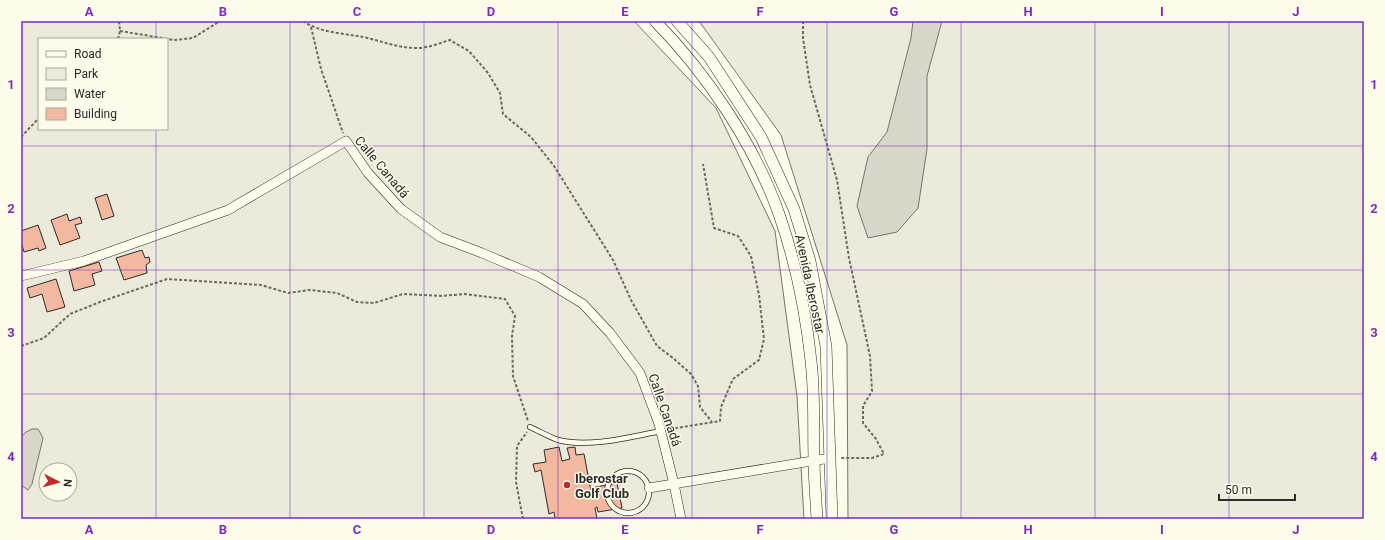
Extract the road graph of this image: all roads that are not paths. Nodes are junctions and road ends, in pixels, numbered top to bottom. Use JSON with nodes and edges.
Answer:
{"nodes":[{"id":1,"x":655,"y":21,"type":"edge"},
{"id":2,"x":677,"y":21,"type":"edge"},
{"id":3,"x":21,"y":276,"type":"edge"},
{"id":4,"x":530,"y":427,"type":"road end"},
{"id":5,"x":661,"y":431,"type":"junction"},
{"id":6,"x":830,"y":458,"type":"junction"},
{"id":7,"x":814,"y":460,"type":"junction"},
{"id":8,"x":674,"y":484,"type":"junction"},
{"id":9,"x":649,"y":488,"type":"junction"},
{"id":10,"x":681,"y":519,"type":"edge"},
{"id":11,"x":817,"y":519,"type":"edge"},
{"id":12,"x":832,"y":519,"type":"edge"}],
"edges":[{"from":1,"to":7,"type":"street","name":"Avenida Iberostar"},
{"from":2,"to":6,"type":"street","name":"Avenida Iberostar"},
{"from":3,"to":5,"type":"street","name":"Calle Canadá"},
{"from":4,"to":5,"type":"lane"},
{"from":5,"to":8,"type":"street","name":"Calle Canadá"},
{"from":6,"to":7,"type":"street"},
{"from":6,"to":12,"type":"street","name":"Avenida Iberostar"},
{"from":7,"to":8,"type":"street"},
{"from":7,"to":11,"type":"street","name":"Avenida Iberostar"},
{"from":8,"to":9,"type":"street"},
{"from":8,"to":10,"type":"street","name":"Calle Canadá"},
{"from":9,"to":9,"type":"lane"}]}
